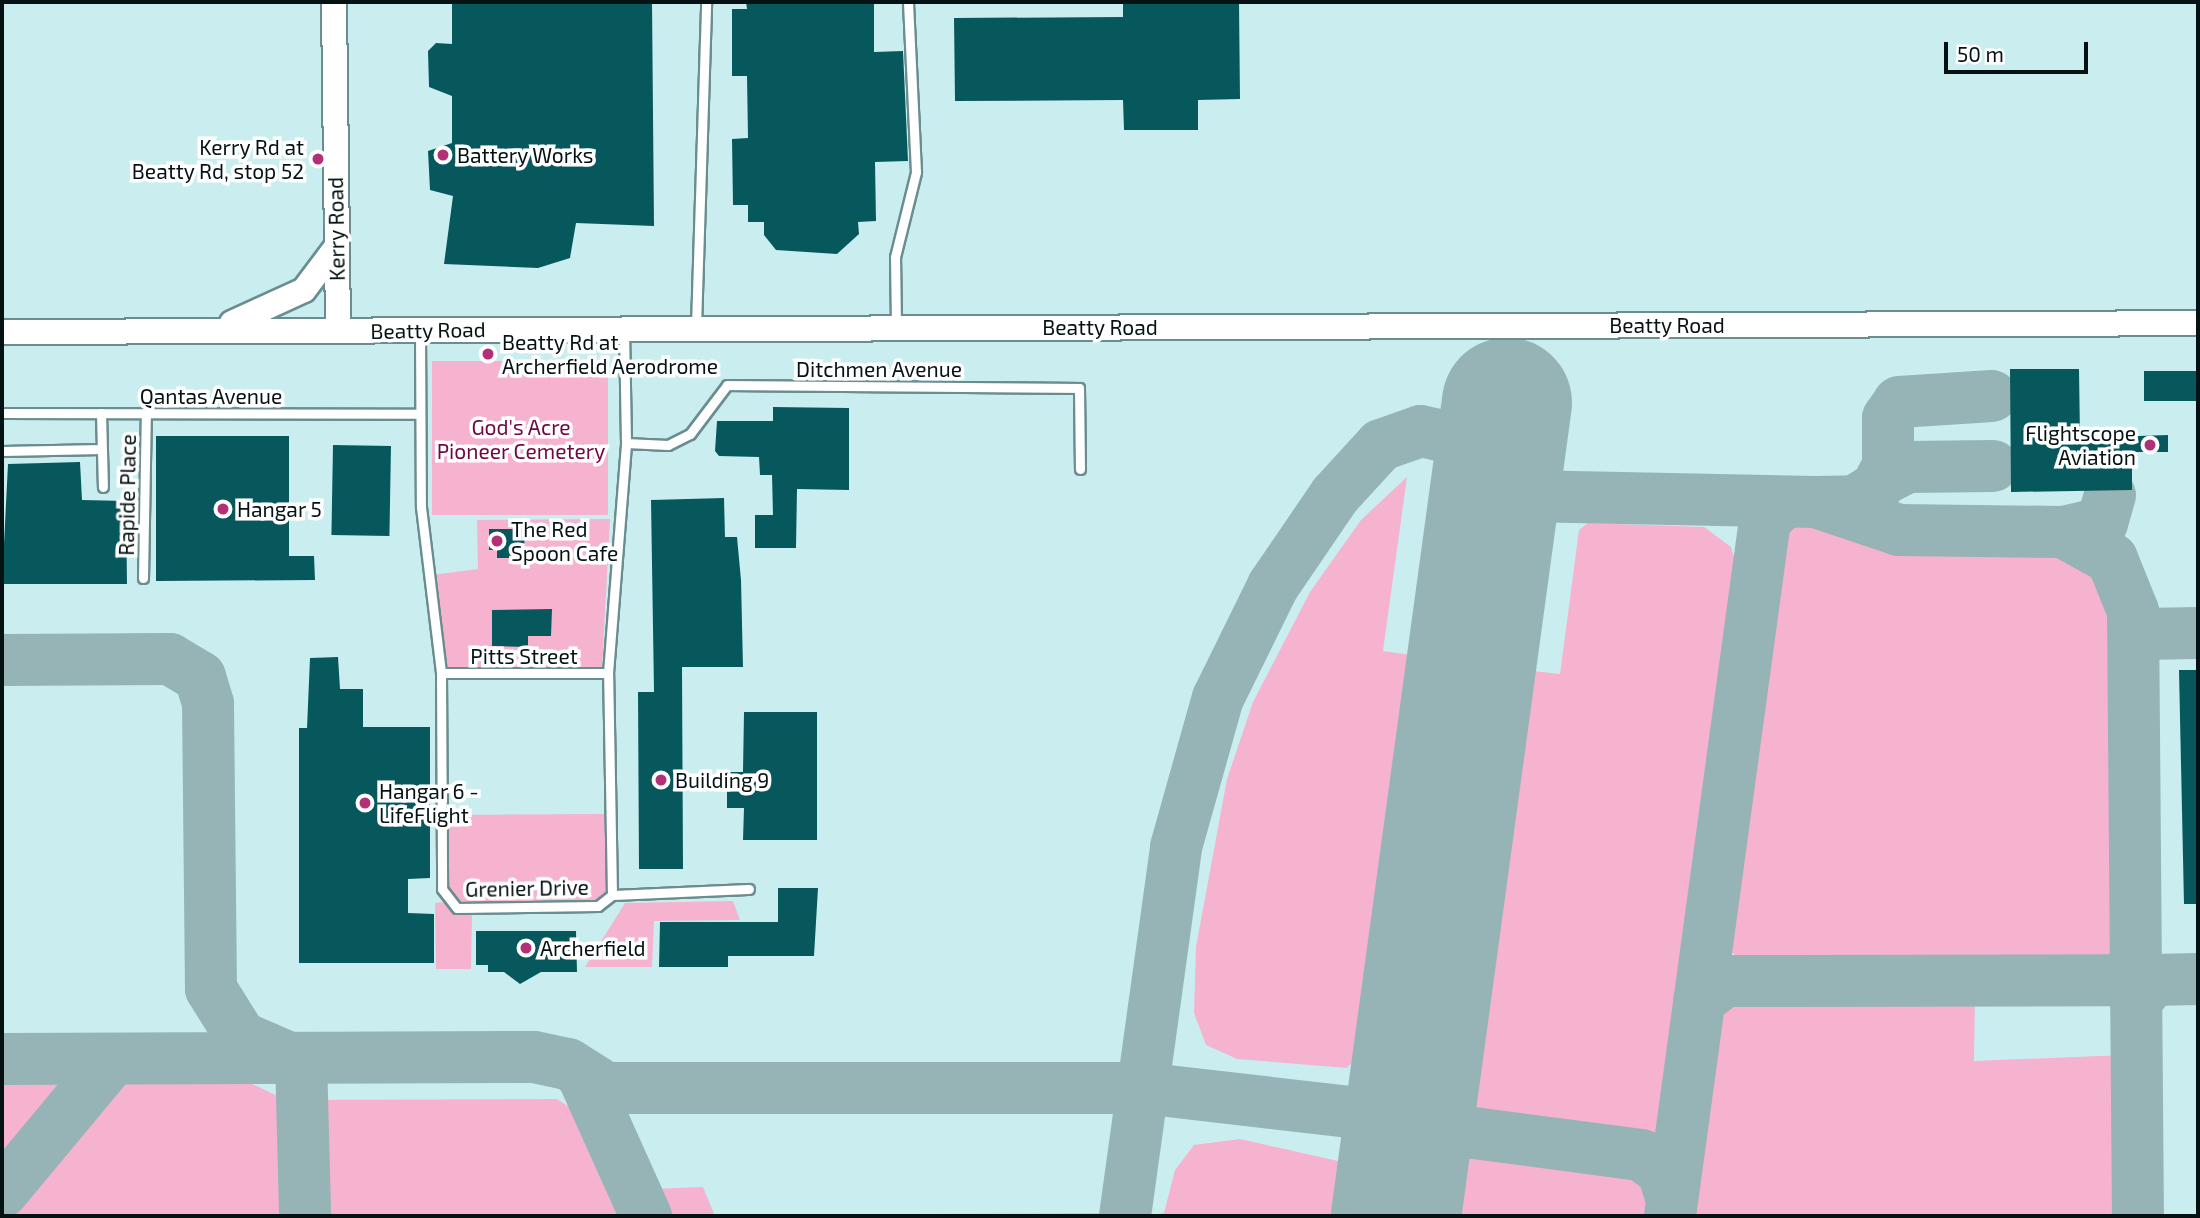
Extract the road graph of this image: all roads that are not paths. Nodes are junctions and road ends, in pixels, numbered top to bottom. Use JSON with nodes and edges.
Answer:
{"nodes":[{"id":1,"x":334,"y":2,"type":"edge"},
{"id":2,"x":706,"y":2,"type":"edge"},
{"id":3,"x":908,"y":2,"type":"edge"},
{"id":4,"x":337,"y":246,"type":"junction"},
{"id":5,"x":2198,"y":323,"type":"edge"},
{"id":6,"x":624,"y":328,"type":"junction"},
{"id":7,"x":696,"y":328,"type":"junction"},
{"id":8,"x":896,"y":328,"type":"junction"},
{"id":9,"x":338,"y":330,"type":"junction"},
{"id":10,"x":420,"y":330,"type":"junction"},
{"id":11,"x":164,"y":331,"type":"junction"},
{"id":12,"x":2,"y":332,"type":"edge"},
{"id":13,"x":2,"y":413,"type":"edge"},
{"id":14,"x":101,"y":413,"type":"junction"},
{"id":15,"x":146,"y":413,"type":"junction"},
{"id":16,"x":420,"y":414,"type":"junction"},
{"id":17,"x":626,"y":443,"type":"junction"},
{"id":18,"x":102,"y":449,"type":"junction"},
{"id":19,"x":2,"y":451,"type":"edge"},
{"id":20,"x":1080,"y":469,"type":"dead end"},
{"id":21,"x":103,"y":487,"type":"dead end"},
{"id":22,"x":144,"y":578,"type":"dead end"},
{"id":23,"x":440,"y":673,"type":"junction"},
{"id":24,"x":608,"y":673,"type":"junction"},
{"id":25,"x":749,"y":890,"type":"dead end"},
{"id":26,"x":612,"y":895,"type":"junction"}],
"edges":[{"from":1,"to":4,"type":"main road","name":"Kerry Road"},
{"from":2,"to":7,"type":"lane"},
{"from":3,"to":8,"type":"lane"},
{"from":4,"to":9,"type":"main road","name":"Kerry Road"},
{"from":4,"to":11,"type":"main road"},
{"from":5,"to":8,"type":"main road","name":"Beatty Road"},
{"from":6,"to":7,"type":"main road","name":"Beatty Road"},
{"from":6,"to":10,"type":"main road","name":"Beatty Road"},
{"from":6,"to":17,"type":"lane","name":"Grenier Drive"},
{"from":7,"to":8,"type":"main road","name":"Beatty Road"},
{"from":9,"to":10,"type":"main road","name":"Beatty Road"},
{"from":9,"to":11,"type":"main road","name":"Beatty Road"},
{"from":10,"to":16,"type":"lane","name":"Grenier Drive"},
{"from":11,"to":12,"type":"main road","name":"Beatty Road"},
{"from":13,"to":14,"type":"lane","name":"Qantas Avenue"},
{"from":14,"to":15,"type":"lane","name":"Qantas Avenue"},
{"from":14,"to":18,"type":"lane"},
{"from":15,"to":16,"type":"lane","name":"Qantas Avenue"},
{"from":15,"to":22,"type":"lane","name":"Rapide Place"},
{"from":16,"to":23,"type":"lane","name":"Grenier Drive"},
{"from":17,"to":20,"type":"lane","name":"Ditchmen Avenue"},
{"from":17,"to":24,"type":"lane","name":"Grenier Drive"},
{"from":18,"to":19,"type":"lane"},
{"from":18,"to":21,"type":"lane"},
{"from":23,"to":24,"type":"lane","name":"Pitts Street"},
{"from":23,"to":26,"type":"lane","name":"Grenier Drive"},
{"from":24,"to":26,"type":"lane","name":"Grenier Drive"},
{"from":25,"to":26,"type":"lane"}]}
